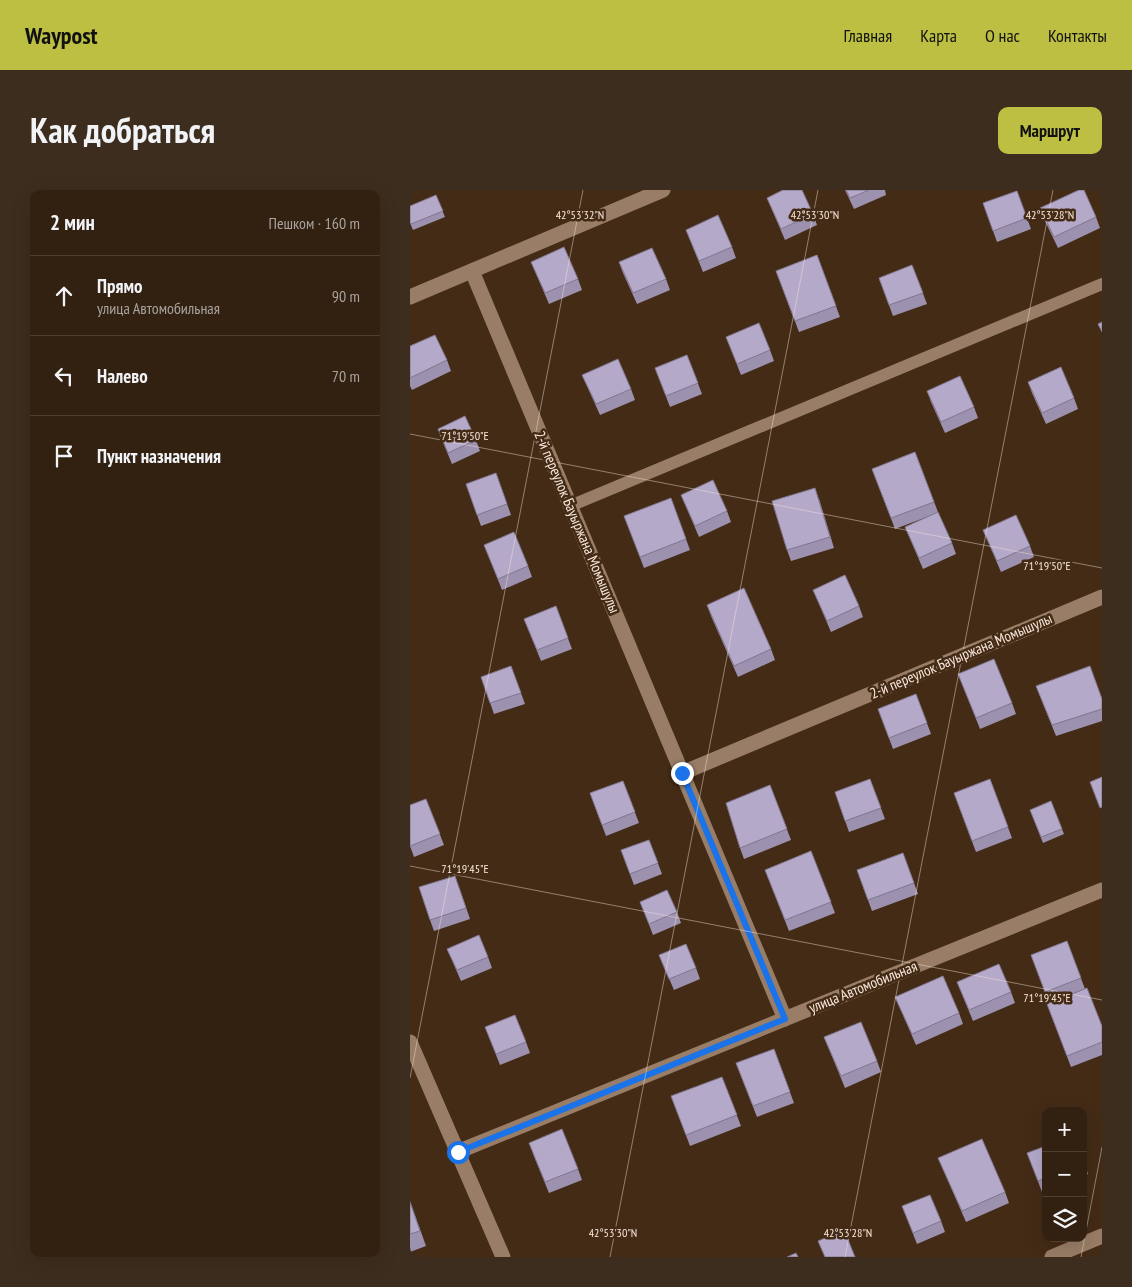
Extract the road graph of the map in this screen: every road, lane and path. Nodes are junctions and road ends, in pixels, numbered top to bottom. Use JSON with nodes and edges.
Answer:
{"nodes":[{"id":1,"x":663,"y":190,"type":"edge"},
{"id":2,"x":472,"y":271,"type":"junction"},
{"id":3,"x":1102,"y":284,"type":"edge"},
{"id":4,"x":410,"y":297,"type":"edge"},
{"id":5,"x":570,"y":506,"type":"junction"},
{"id":6,"x":1102,"y":597,"type":"edge"},
{"id":7,"x":682,"y":773,"type":"junction"},
{"id":8,"x":1102,"y":890,"type":"edge"},
{"id":9,"x":785,"y":1019,"type":"junction"},
{"id":10,"x":410,"y":1042,"type":"edge"},
{"id":11,"x":458,"y":1152,"type":"junction"},
{"id":12,"x":1102,"y":1236,"type":"edge"},
{"id":13,"x":503,"y":1257,"type":"edge"},
{"id":14,"x":1052,"y":1257,"type":"edge"}],
"edges":[{"from":1,"to":2,"type":"street"},
{"from":2,"to":4,"type":"street"},
{"from":2,"to":5,"type":"street","name":"2-й переулок Бауыржана Момышулы"},
{"from":3,"to":5,"type":"lane"},
{"from":5,"to":7,"type":"street","name":"2-й переулок Бауыржана Момышулы"},
{"from":6,"to":7,"type":"street","name":"2-й переулок Бауыржана Момышулы"},
{"from":7,"to":9,"type":"street","name":"2-й переулок Бауыржана Момышулы"},
{"from":8,"to":9,"type":"street","name":"улица Автомобильная"},
{"from":9,"to":11,"type":"street","name":"улица Автомобильная"},
{"from":10,"to":11,"type":"street"},
{"from":11,"to":13,"type":"street"},
{"from":12,"to":14,"type":"street"}]}
